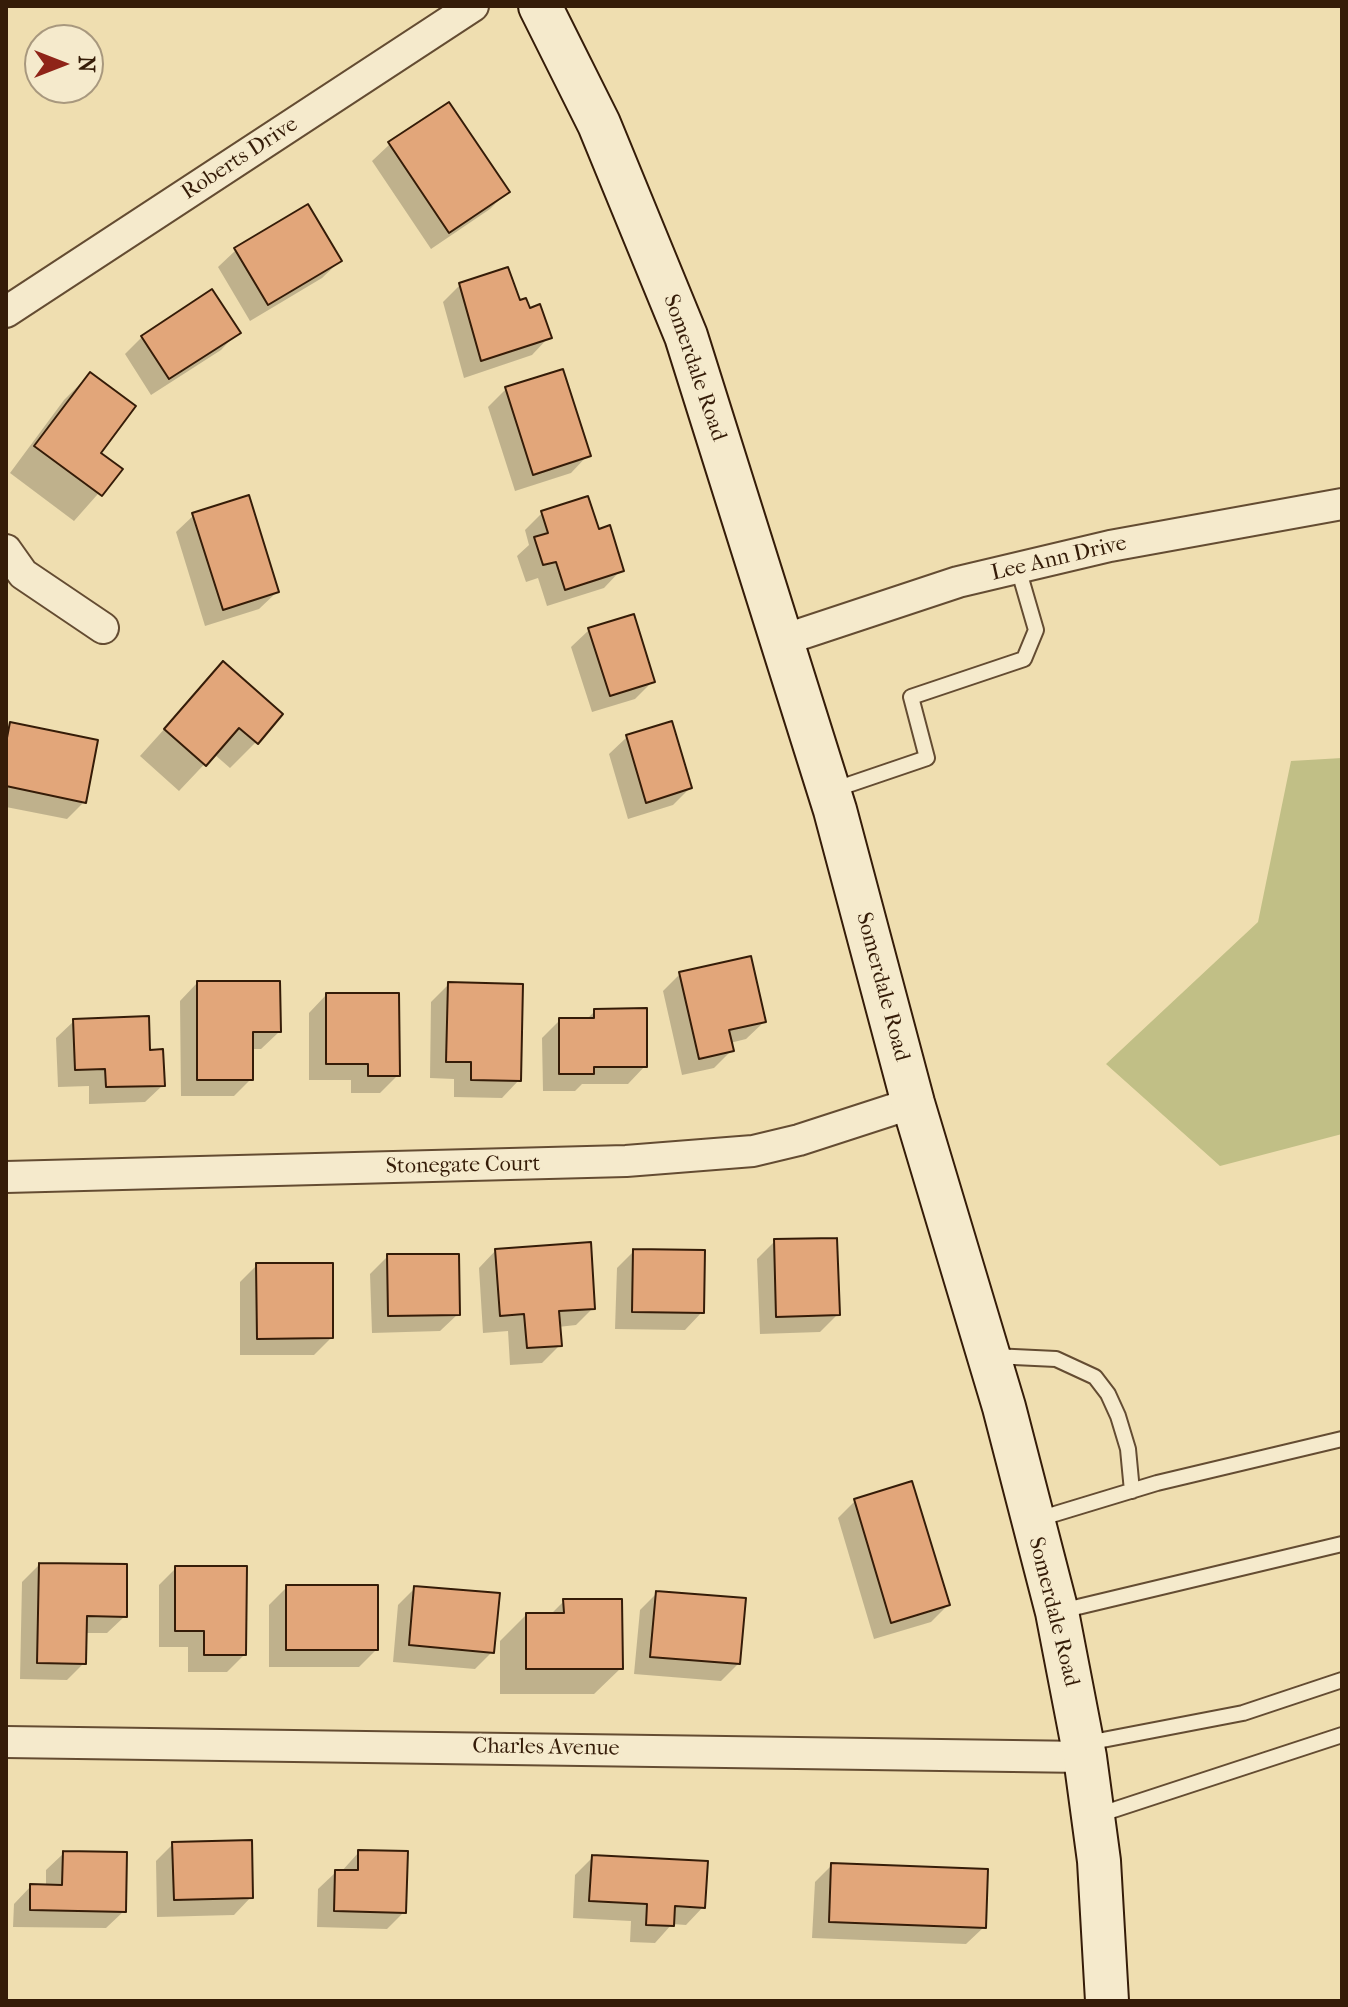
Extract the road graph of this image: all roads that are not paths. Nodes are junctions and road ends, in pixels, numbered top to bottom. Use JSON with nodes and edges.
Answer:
{"nodes":[{"id":1,"x":473,"y":6,"type":"edge"},
{"id":2,"x":540,"y":6,"type":"edge"},
{"id":3,"x":6,"y":312,"type":"edge"},
{"id":4,"x":1342,"y":504,"type":"edge"},
{"id":5,"x":6,"y":550,"type":"edge"},
{"id":6,"x":1018,"y":568,"type":"junction"},
{"id":7,"x":103,"y":628,"type":"dead end"},
{"id":8,"x":783,"y":640,"type":"junction"},
{"id":9,"x":829,"y":792,"type":"junction"},
{"id":10,"x":913,"y":1103,"type":"junction"},
{"id":11,"x":6,"y":1177,"type":"edge"},
{"id":12,"x":989,"y":1356,"type":"junction"},
{"id":13,"x":1342,"y":1439,"type":"edge"},
{"id":14,"x":1132,"y":1491,"type":"junction"},
{"id":15,"x":1031,"y":1521,"type":"junction"},
{"id":16,"x":1342,"y":1544,"type":"edge"},
{"id":17,"x":1057,"y":1612,"type":"junction"},
{"id":18,"x":1342,"y":1680,"type":"edge"},
{"id":19,"x":1342,"y":1735,"type":"edge"},
{"id":20,"x":6,"y":1742,"type":"edge"},
{"id":21,"x":1084,"y":1750,"type":"junction"},
{"id":22,"x":1094,"y":1816,"type":"junction"},
{"id":23,"x":1107,"y":2001,"type":"edge"}],
"edges":[{"from":1,"to":3,"type":"street","name":"Roberts Drive"},
{"from":2,"to":8,"type":"main road","name":"Somerdale Road"},
{"from":4,"to":6,"type":"street","name":"Lee Ann Drive"},
{"from":5,"to":7,"type":"street"},
{"from":6,"to":8,"type":"street","name":"Lee Ann Drive"},
{"from":6,"to":9,"type":"lane"},
{"from":8,"to":9,"type":"main road","name":"Somerdale Road"},
{"from":9,"to":10,"type":"main road","name":"Somerdale Road"},
{"from":10,"to":11,"type":"street","name":"Stonegate Court"},
{"from":10,"to":12,"type":"main road","name":"Somerdale Road"},
{"from":12,"to":14,"type":"lane"},
{"from":12,"to":15,"type":"main road","name":"Somerdale Road"},
{"from":13,"to":14,"type":"lane"},
{"from":14,"to":15,"type":"lane"},
{"from":15,"to":17,"type":"main road","name":"Somerdale Road"},
{"from":16,"to":17,"type":"lane"},
{"from":17,"to":21,"type":"main road","name":"Somerdale Road"},
{"from":18,"to":21,"type":"lane"},
{"from":19,"to":22,"type":"lane"},
{"from":20,"to":21,"type":"street","name":"Charles Avenue"},
{"from":21,"to":22,"type":"main road","name":"Somerdale Road"},
{"from":22,"to":23,"type":"main road","name":"Somerdale Road"}]}
